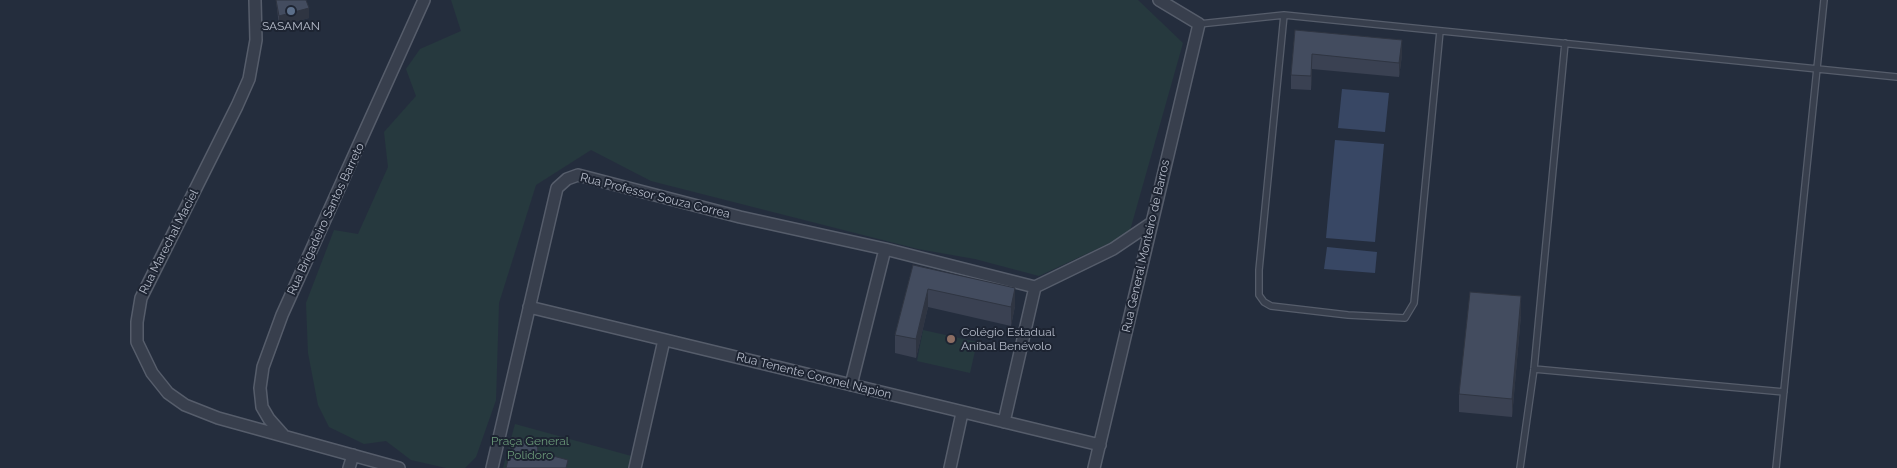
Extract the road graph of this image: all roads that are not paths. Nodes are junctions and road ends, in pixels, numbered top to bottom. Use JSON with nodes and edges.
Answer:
{"nodes":[{"id":1,"x":255,"y":0,"type":"edge"},
{"id":2,"x":424,"y":0,"type":"edge"},
{"id":3,"x":1159,"y":0,"type":"edge"},
{"id":4,"x":1824,"y":0,"type":"edge"},
{"id":5,"x":1284,"y":15,"type":"junction"},
{"id":6,"x":1199,"y":24,"type":"junction"},
{"id":7,"x":1440,"y":31,"type":"junction"},
{"id":8,"x":1565,"y":43,"type":"junction"},
{"id":9,"x":1817,"y":69,"type":"junction"},
{"id":10,"x":1897,"y":77,"type":"edge"},
{"id":11,"x":1150,"y":224,"type":"junction"},
{"id":12,"x":885,"y":250,"type":"junction"},
{"id":13,"x":1035,"y":287,"type":"junction"},
{"id":14,"x":529,"y":307,"type":"junction"},
{"id":15,"x":664,"y":340,"type":"junction"},
{"id":16,"x":1534,"y":369,"type":"junction"},
{"id":17,"x":851,"y":385,"type":"junction"},
{"id":18,"x":1784,"y":392,"type":"junction"},
{"id":19,"x":962,"y":413,"type":"junction"},
{"id":20,"x":1004,"y":422,"type":"junction"},
{"id":21,"x":285,"y":437,"type":"junction"},
{"id":22,"x":1100,"y":445,"type":"junction"},
{"id":23,"x":353,"y":455,"type":"junction"},
{"id":24,"x":349,"y":468,"type":"edge"},
{"id":25,"x":399,"y":468,"type":"edge"},
{"id":26,"x":492,"y":468,"type":"edge"},
{"id":27,"x":635,"y":468,"type":"edge"},
{"id":28,"x":950,"y":468,"type":"edge"},
{"id":29,"x":1094,"y":468,"type":"edge"},
{"id":30,"x":1520,"y":468,"type":"edge"},
{"id":31,"x":1776,"y":468,"type":"edge"}],
"edges":[{"from":1,"to":21,"type":"street","name":"Rua Marechal Maciel"},
{"from":2,"to":21,"type":"street","name":"Rua Brigadeiro Santos Barreto"},
{"from":3,"to":6,"type":"street"},
{"from":4,"to":9,"type":"lane"},
{"from":5,"to":6,"type":"lane"},
{"from":5,"to":7,"type":"lane"},
{"from":5,"to":7,"type":"lane"},
{"from":6,"to":11,"type":"street","name":"Rua General Monteiro de Barros"},
{"from":7,"to":8,"type":"lane"},
{"from":8,"to":9,"type":"lane"},
{"from":8,"to":16,"type":"lane"},
{"from":9,"to":10,"type":"lane"},
{"from":9,"to":18,"type":"lane"},
{"from":11,"to":13,"type":"street"},
{"from":11,"to":22,"type":"street","name":"Rua General Monteiro de Barros"},
{"from":12,"to":13,"type":"street","name":"Rua Professor Souza Correa"},
{"from":12,"to":14,"type":"street","name":"Rua Professor Souza Correa"},
{"from":12,"to":17,"type":"street"},
{"from":13,"to":20,"type":"street"},
{"from":14,"to":15,"type":"street","name":"Rua Tenente Coronel Napion"},
{"from":14,"to":26,"type":"street","name":"Rua Professor Souza Correa"},
{"from":15,"to":17,"type":"street","name":"Rua Tenente Coronel Napion"},
{"from":15,"to":27,"type":"street"},
{"from":16,"to":18,"type":"lane"},
{"from":16,"to":30,"type":"lane"},
{"from":17,"to":19,"type":"street","name":"Rua Tenente Coronel Napion"},
{"from":18,"to":31,"type":"lane"},
{"from":19,"to":20,"type":"street","name":"Rua Tenente Coronel Napion"},
{"from":19,"to":28,"type":"street"},
{"from":20,"to":22,"type":"street","name":"Rua Tenente Coronel Napion"},
{"from":21,"to":23,"type":"street","name":"Rua Marechal Maciel"},
{"from":22,"to":29,"type":"street","name":"Rua General Monteiro de Barros"},
{"from":23,"to":24,"type":"street"},
{"from":23,"to":25,"type":"street","name":"Rua Marechal Maciel"}]}
